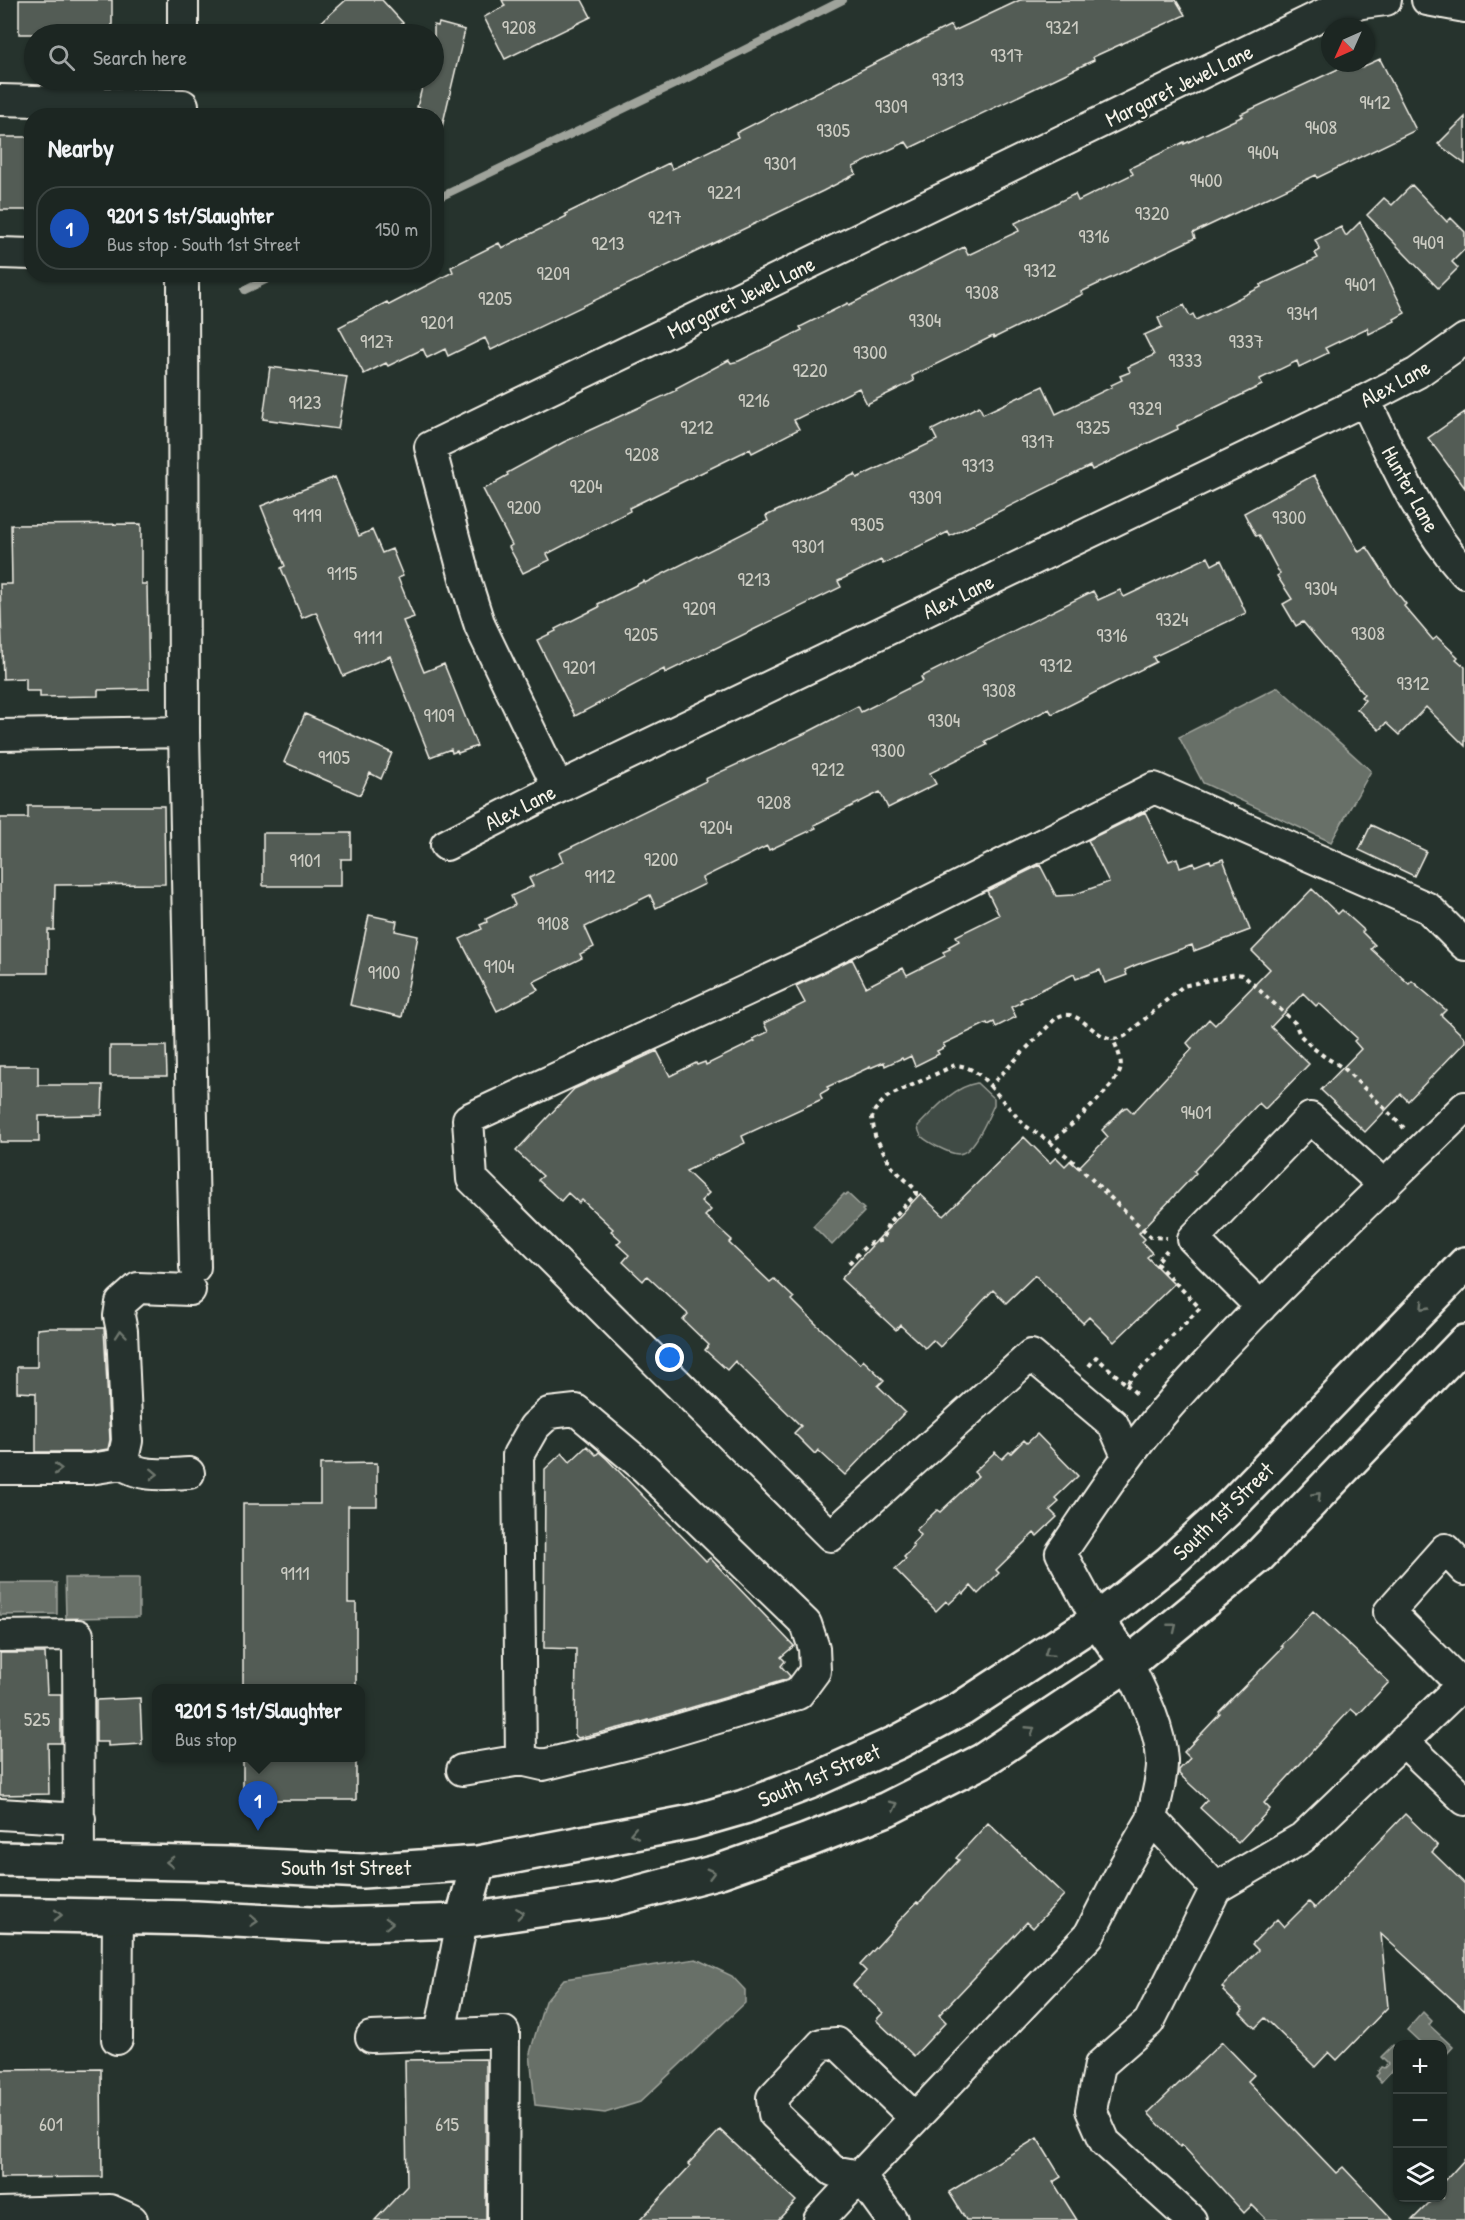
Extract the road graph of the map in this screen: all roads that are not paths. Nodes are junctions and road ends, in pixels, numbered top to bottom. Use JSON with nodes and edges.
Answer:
{"nodes":[{"id":1,"x":183,"y":0,"type":"edge"},
{"id":2,"x":1386,"y":0,"type":"edge"},
{"id":3,"x":1427,"y":0,"type":"edge"},
{"id":4,"x":1465,"y":7,"type":"edge"},
{"id":5,"x":183,"y":24,"type":"edge"},
{"id":6,"x":0,"y":100,"type":"edge"},
{"id":7,"x":183,"y":100,"type":"edge"},
{"id":8,"x":0,"y":253,"type":"edge"},
{"id":9,"x":24,"y":254,"type":"edge"},
{"id":10,"x":183,"y":282,"type":"edge"},
{"id":11,"x":1465,"y":339,"type":"edge"},
{"id":12,"x":1365,"y":400,"type":"junction"},
{"id":13,"x":1465,"y":573,"type":"edge"},
{"id":14,"x":184,"y":732,"type":"junction"},
{"id":15,"x":0,"y":735,"type":"edge"},
{"id":16,"x":558,"y":788,"type":"junction"},
{"id":17,"x":446,"y":845,"type":"dead end"},
{"id":18,"x":1465,"y":945,"type":"edge"},
{"id":19,"x":1465,"y":1107,"type":"edge"},
{"id":20,"x":1384,"y":1186,"type":"junction"},
{"id":21,"x":1465,"y":1264,"type":"edge"},
{"id":22,"x":1261,"y":1307,"type":"junction"},
{"id":23,"x":1465,"y":1342,"type":"edge"},
{"id":24,"x":1127,"y":1456,"type":"junction"},
{"id":25,"x":122,"y":1464,"type":"junction"},
{"id":26,"x":0,"y":1469,"type":"edge"},
{"id":27,"x":189,"y":1473,"type":"dead end"},
{"id":28,"x":1465,"y":1570,"type":"edge"},
{"id":29,"x":1097,"y":1620,"type":"junction"},
{"id":30,"x":0,"y":1636,"type":"edge"},
{"id":31,"x":1128,"y":1664,"type":"junction"},
{"id":32,"x":1463,"y":1683,"type":"edge"},
{"id":33,"x":1403,"y":1741,"type":"junction"},
{"id":34,"x":521,"y":1760,"type":"junction"},
{"id":35,"x":462,"y":1770,"type":"dead end"},
{"id":36,"x":1465,"y":1800,"type":"edge"},
{"id":37,"x":0,"y":1814,"type":"edge"},
{"id":38,"x":80,"y":1819,"type":"junction"},
{"id":39,"x":1152,"y":1819,"type":"junction"},
{"id":40,"x":0,"y":1859,"type":"edge"},
{"id":41,"x":79,"y":1860,"type":"junction"},
{"id":42,"x":478,"y":1863,"type":"junction"},
{"id":43,"x":1216,"y":1888,"type":"junction"},
{"id":44,"x":0,"y":1914,"type":"edge"},
{"id":45,"x":118,"y":1916,"type":"junction"},
{"id":46,"x":462,"y":1921,"type":"junction"},
{"id":47,"x":440,"y":2034,"type":"junction"},
{"id":48,"x":371,"y":2037,"type":"dead end"},
{"id":49,"x":117,"y":2038,"type":"dead end"},
{"id":50,"x":915,"y":2118,"type":"junction"},
{"id":51,"x":860,"y":2176,"type":"junction"},
{"id":52,"x":0,"y":2213,"type":"edge"},
{"id":53,"x":132,"y":2220,"type":"edge"},
{"id":54,"x":503,"y":2220,"type":"edge"},
{"id":55,"x":819,"y":2220,"type":"edge"},
{"id":56,"x":892,"y":2220,"type":"edge"},
{"id":57,"x":1191,"y":2220,"type":"edge"}],
"edges":[{"from":1,"to":5,"type":"street"},
{"from":2,"to":16,"type":"street","name":"Margaret Jewel Lane"},
{"from":3,"to":4,"type":"street"},
{"from":6,"to":7,"type":"street"},
{"from":8,"to":9,"type":"street"},
{"from":10,"to":14,"type":"street"},
{"from":11,"to":12,"type":"street","name":"Alex Lane"},
{"from":12,"to":13,"type":"street","name":"Hunter Lane"},
{"from":12,"to":16,"type":"street","name":"Alex Lane"},
{"from":14,"to":15,"type":"street"},
{"from":25,"to":14,"type":"street","one_way":true},
{"from":16,"to":17,"type":"street","name":"Alex Lane"},
{"from":18,"to":24,"type":"street"},
{"from":19,"to":20,"type":"street"},
{"from":20,"to":22,"type":"street"},
{"from":20,"to":22,"type":"street"},
{"from":21,"to":29,"type":"main road","name":"South 1st Street","one_way":true},
{"from":22,"to":24,"type":"street"},
{"from":31,"to":23,"type":"main road","one_way":true},
{"from":24,"to":29,"type":"street"},
{"from":26,"to":25,"type":"street","one_way":true},
{"from":25,"to":27,"type":"street","one_way":true},
{"from":28,"to":32,"type":"street"},
{"from":29,"to":31,"type":"main road"},
{"from":29,"to":42,"type":"main road","name":"South 1st Street","one_way":true},
{"from":30,"to":38,"type":"street"},
{"from":31,"to":39,"type":"street"},
{"from":46,"to":31,"type":"main road","one_way":true},
{"from":32,"to":33,"type":"street"},
{"from":33,"to":36,"type":"street"},
{"from":33,"to":43,"type":"street"},
{"from":34,"to":34,"type":"street"},
{"from":34,"to":35,"type":"street"},
{"from":37,"to":38,"type":"street"},
{"from":38,"to":41,"type":"street"},
{"from":39,"to":43,"type":"street"},
{"from":39,"to":50,"type":"street"},
{"from":40,"to":41,"type":"main road","name":"South 1st Street"},
{"from":42,"to":41,"type":"main road","name":"South 1st Street","one_way":true},
{"from":42,"to":46,"type":"main road"},
{"from":43,"to":57,"type":"street"},
{"from":44,"to":45,"type":"main road","one_way":true},
{"from":45,"to":46,"type":"main road","one_way":true},
{"from":45,"to":49,"type":"street"},
{"from":46,"to":47,"type":"street"},
{"from":47,"to":48,"type":"street"},
{"from":47,"to":54,"type":"street"},
{"from":50,"to":51,"type":"street"},
{"from":50,"to":51,"type":"street"},
{"from":51,"to":55,"type":"street"},
{"from":51,"to":56,"type":"street"},
{"from":52,"to":53,"type":"street"}]}
